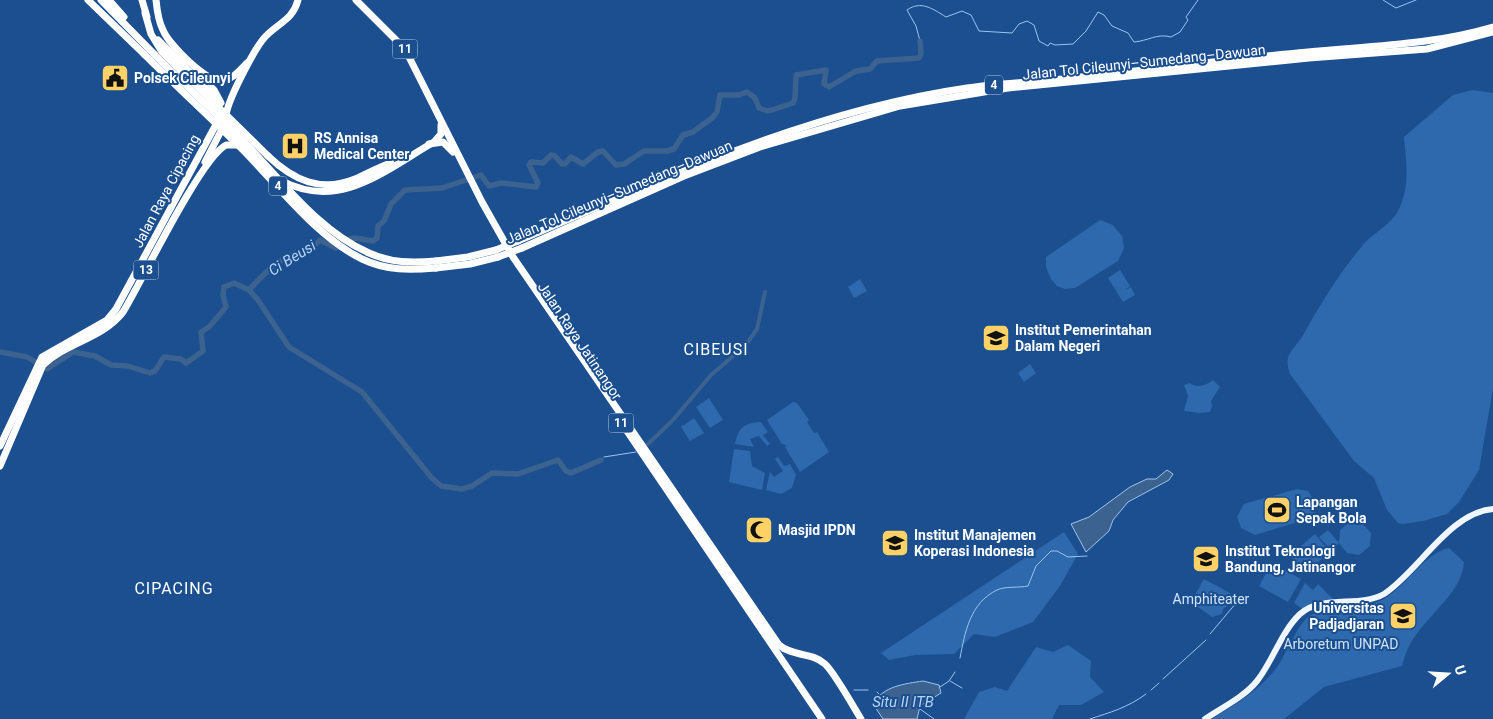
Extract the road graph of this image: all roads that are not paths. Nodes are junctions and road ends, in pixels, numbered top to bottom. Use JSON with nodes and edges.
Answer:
{"nodes":[{"id":1,"x":88,"y":0,"type":"edge"},
{"id":2,"x":92,"y":0,"type":"edge"},
{"id":3,"x":101,"y":0,"type":"edge"},
{"id":4,"x":109,"y":0,"type":"edge"},
{"id":5,"x":142,"y":0,"type":"edge"},
{"id":6,"x":298,"y":0,"type":"edge"},
{"id":7,"x":356,"y":0,"type":"edge"},
{"id":8,"x":156,"y":2,"type":"edge"},
{"id":9,"x":145,"y":13,"type":"junction"},
{"id":10,"x":1493,"y":27,"type":"edge"},
{"id":11,"x":1493,"y":32,"type":"edge"},
{"id":12,"x":144,"y":54,"type":"junction"},
{"id":13,"x":155,"y":55,"type":"junction"},
{"id":14,"x":254,"y":55,"type":"junction"},
{"id":15,"x":203,"y":76,"type":"junction"},
{"id":16,"x":230,"y":79,"type":"junction"},
{"id":17,"x":238,"y":86,"type":"junction"},
{"id":18,"x":224,"y":103,"type":"junction"},
{"id":19,"x":436,"y":111,"type":"junction"},
{"id":20,"x":222,"y":129,"type":"dead end"},
{"id":21,"x":429,"y":144,"type":"junction"},
{"id":22,"x":246,"y":149,"type":"junction"},
{"id":23,"x":197,"y":161,"type":"junction"},
{"id":24,"x":398,"y":162,"type":"junction"},
{"id":25,"x":469,"y":179,"type":"junction"},
{"id":26,"x":179,"y":210,"type":"junction"},
{"id":27,"x":520,"y":244,"type":"junction"},
{"id":28,"x":436,"y":264,"type":"junction"},
{"id":29,"x":41,"y":363,"type":"junction"},
{"id":30,"x":0,"y":446,"type":"edge"},
{"id":31,"x":0,"y":466,"type":"edge"},
{"id":32,"x":1493,"y":509,"type":"edge"},
{"id":33,"x":685,"y":511,"type":"junction"},
{"id":34,"x":789,"y":653,"type":"junction"},
{"id":35,"x":782,"y":659,"type":"junction"},
{"id":36,"x":822,"y":719,"type":"edge"},
{"id":37,"x":862,"y":719,"type":"edge"},
{"id":38,"x":1205,"y":719,"type":"edge"}],
"edges":[{"from":1,"to":12,"type":"highway"},
{"from":2,"to":12,"type":"highway","name":"Jalan Tol Cileunyi–Sumedang–Dawuan","number":"4"},
{"from":3,"to":13,"type":"highway","name":"Jalan Tol Cileunyi–Sumedang–Dawuan","number":"4"},
{"from":4,"to":13,"type":"highway"},
{"from":5,"to":9,"type":"highway"},
{"from":6,"to":14,"type":"highway"},
{"from":7,"to":19,"type":"highway","number":"11"},
{"from":8,"to":15,"type":"highway"},
{"from":9,"to":23,"type":"highway","bridge":true},
{"from":9,"to":24,"type":"highway","bridge":true},
{"from":10,"to":27,"type":"highway","name":"Jalan Tol Cileunyi–Sumedang–Dawuan","number":"4"},
{"from":11,"to":27,"type":"highway","name":"Jalan Tol Cileunyi–Sumedang–Dawuan","number":"4"},
{"from":12,"to":28,"type":"highway","name":"Jalan Tol Cileunyi–Sumedang–Dawuan","number":"4","bridge":true},
{"from":13,"to":28,"type":"highway","name":"Jalan Tol Cileunyi–Sumedang–Dawuan","number":"4","bridge":true},
{"from":14,"to":16,"type":"highway"},
{"from":14,"to":17,"type":"highway","name":"Jalan Raya Cipacing"},
{"from":15,"to":16,"type":"highway"},
{"from":15,"to":18,"type":"highway"},
{"from":16,"to":17,"type":"highway"},
{"from":17,"to":18,"type":"highway","name":"Jalan Raya Cipacing"},
{"from":18,"to":22,"type":"highway","number":"11"},
{"from":18,"to":23,"type":"highway","name":"Jalan Raya Cipacing","number":"13"},
{"from":19,"to":21,"type":"highway","number":"11"},
{"from":19,"to":25,"type":"highway","name":"Jalan Raya Jatinangor","number":"11"},
{"from":20,"to":26,"type":"highway"},
{"from":21,"to":24,"type":"highway","number":"11"},
{"from":21,"to":25,"type":"highway","name":"Jalan Raya Jatinangor","number":"11"},
{"from":22,"to":24,"type":"highway","number":"11"},
{"from":22,"to":26,"type":"highway","name":"Jalan Raya Cipacing","number":"13"},
{"from":23,"to":29,"type":"highway","name":"Jalan Raya Cipacing","number":"13"},
{"from":25,"to":33,"type":"highway","name":"Jalan Raya Jatinangor","number":"11"},
{"from":26,"to":29,"type":"highway","name":"Jalan Raya Cipacing","number":"13"},
{"from":27,"to":28,"type":"highway","name":"Jalan Tol Cileunyi–Sumedang–Dawuan","number":"4","bridge":true},
{"from":29,"to":30,"type":"highway"},
{"from":29,"to":31,"type":"highway"},
{"from":32,"to":38,"type":"main road"},
{"from":33,"to":34,"type":"highway","name":"Jalan Raya Jatinangor","number":"11"},
{"from":33,"to":35,"type":"highway","name":"Jalan Raya Jatinangor","number":"11"},
{"from":34,"to":35,"type":"highway"},
{"from":34,"to":37,"type":"highway"},
{"from":35,"to":36,"type":"highway","name":"Jalan Raya Jatinangor","number":"11"}]}
